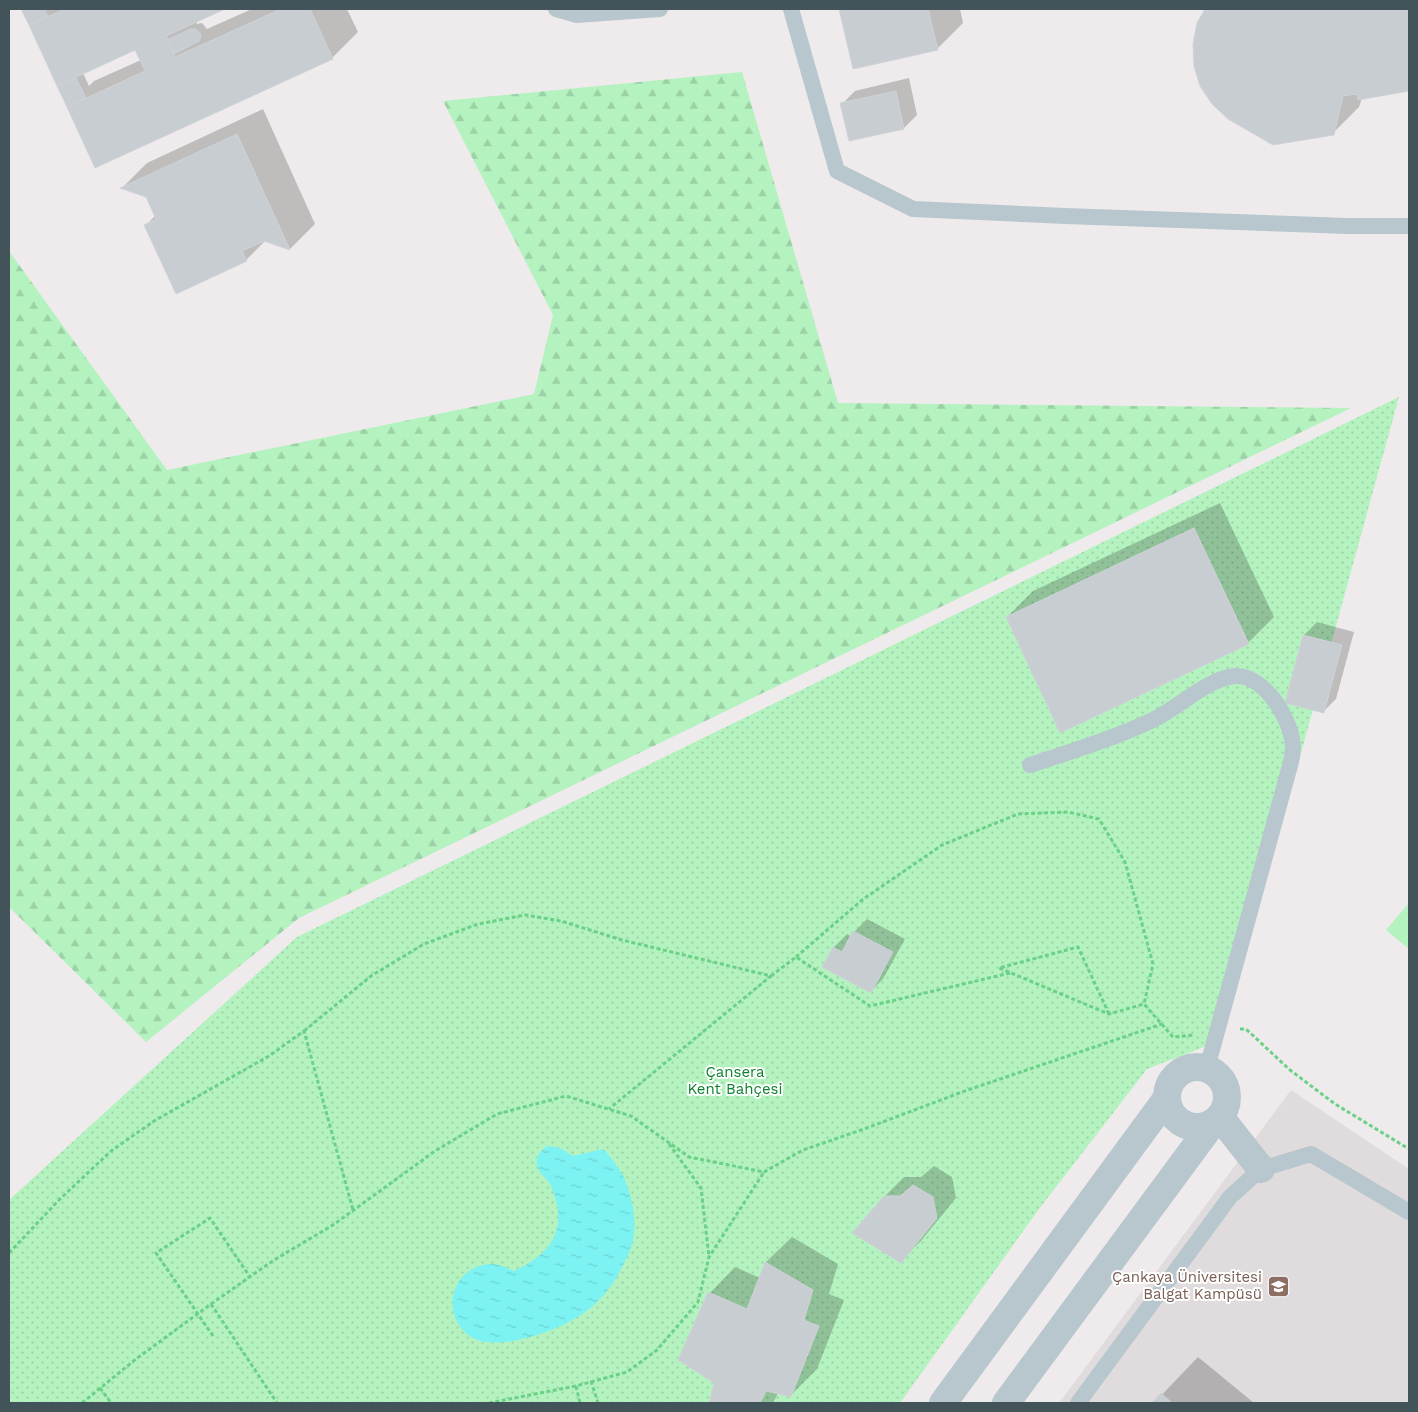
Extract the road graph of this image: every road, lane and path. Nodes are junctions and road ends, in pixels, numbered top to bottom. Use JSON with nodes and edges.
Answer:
{"nodes":[{"id":1,"x":556,"y":9,"type":"edge"},
{"id":2,"x":660,"y":9,"type":"edge"},
{"id":3,"x":791,"y":9,"type":"edge"},
{"id":4,"x":1409,"y":226,"type":"edge"},
{"id":5,"x":1030,"y":765,"type":"dead end"},
{"id":6,"x":796,"y":957,"type":"junction"},
{"id":7,"x":1011,"y":972,"type":"junction"},
{"id":8,"x":771,"y":976,"type":"junction"},
{"id":9,"x":1144,"y":1004,"type":"junction"},
{"id":10,"x":1109,"y":1014,"type":"junction"},
{"id":11,"x":1162,"y":1024,"type":"junction"},
{"id":12,"x":304,"y":1032,"type":"junction"},
{"id":13,"x":1216,"y":1032,"type":"junction"},
{"id":14,"x":1207,"y":1068,"type":"junction"},
{"id":15,"x":1167,"y":1098,"type":"junction"},
{"id":16,"x":608,"y":1109,"type":"junction"},
{"id":17,"x":1216,"y":1121,"type":"junction"},
{"id":18,"x":667,"y":1141,"type":"junction"},
{"id":19,"x":1409,"y":1149,"type":"edge"},
{"id":20,"x":1261,"y":1169,"type":"junction"},
{"id":21,"x":764,"y":1172,"type":"junction"},
{"id":22,"x":353,"y":1210,"type":"junction"},
{"id":23,"x":1409,"y":1212,"type":"edge"},
{"id":24,"x":9,"y":1253,"type":"edge"},
{"id":25,"x":709,"y":1257,"type":"junction"},
{"id":26,"x":250,"y":1277,"type":"junction"},
{"id":27,"x":211,"y":1304,"type":"junction"},
{"id":28,"x":198,"y":1314,"type":"junction"},
{"id":29,"x":213,"y":1336,"type":"dead end"},
{"id":30,"x":591,"y":1381,"type":"junction"},
{"id":31,"x":576,"y":1386,"type":"junction"},
{"id":32,"x":100,"y":1388,"type":"junction"},
{"id":33,"x":82,"y":1403,"type":"edge"},
{"id":34,"x":111,"y":1403,"type":"edge"},
{"id":35,"x":277,"y":1403,"type":"edge"},
{"id":36,"x":489,"y":1403,"type":"edge"},
{"id":37,"x":580,"y":1403,"type":"edge"},
{"id":38,"x":598,"y":1403,"type":"edge"},
{"id":39,"x":943,"y":1403,"type":"edge"},
{"id":40,"x":1006,"y":1403,"type":"edge"},
{"id":41,"x":1078,"y":1403,"type":"edge"}],
"edges":[{"from":1,"to":2,"type":"lane"},
{"from":3,"to":4,"type":"lane"},
{"from":5,"to":13,"type":"lane"},
{"from":6,"to":7,"type":"path"},
{"from":6,"to":8,"type":"path"},
{"from":6,"to":9,"type":"path"},
{"from":7,"to":10,"type":"path"},
{"from":7,"to":10,"type":"path"},
{"from":8,"to":12,"type":"path"},
{"from":8,"to":16,"type":"path"},
{"from":9,"to":10,"type":"path"},
{"from":9,"to":11,"type":"path"},
{"from":11,"to":13,"type":"path"},
{"from":11,"to":21,"type":"path"},
{"from":12,"to":22,"type":"path"},
{"from":12,"to":24,"type":"path"},
{"from":13,"to":14,"type":"lane"},
{"from":13,"to":19,"type":"path"},
{"from":14,"to":15,"type":"street"},
{"from":14,"to":17,"type":"street"},
{"from":15,"to":17,"type":"street"},
{"from":15,"to":39,"type":"street"},
{"from":16,"to":18,"type":"path"},
{"from":16,"to":22,"type":"path"},
{"from":17,"to":20,"type":"street"},
{"from":17,"to":40,"type":"street"},
{"from":18,"to":21,"type":"path"},
{"from":18,"to":25,"type":"path"},
{"from":20,"to":23,"type":"lane"},
{"from":20,"to":41,"type":"lane"},
{"from":21,"to":25,"type":"path"},
{"from":22,"to":26,"type":"path"},
{"from":25,"to":30,"type":"path"},
{"from":26,"to":27,"type":"path"},
{"from":26,"to":28,"type":"path"},
{"from":27,"to":28,"type":"path"},
{"from":27,"to":35,"type":"path"},
{"from":28,"to":29,"type":"path"},
{"from":28,"to":32,"type":"path"},
{"from":30,"to":31,"type":"path"},
{"from":30,"to":38,"type":"path"},
{"from":31,"to":36,"type":"path"},
{"from":31,"to":37,"type":"path"},
{"from":32,"to":33,"type":"path"},
{"from":32,"to":34,"type":"path"}]}
